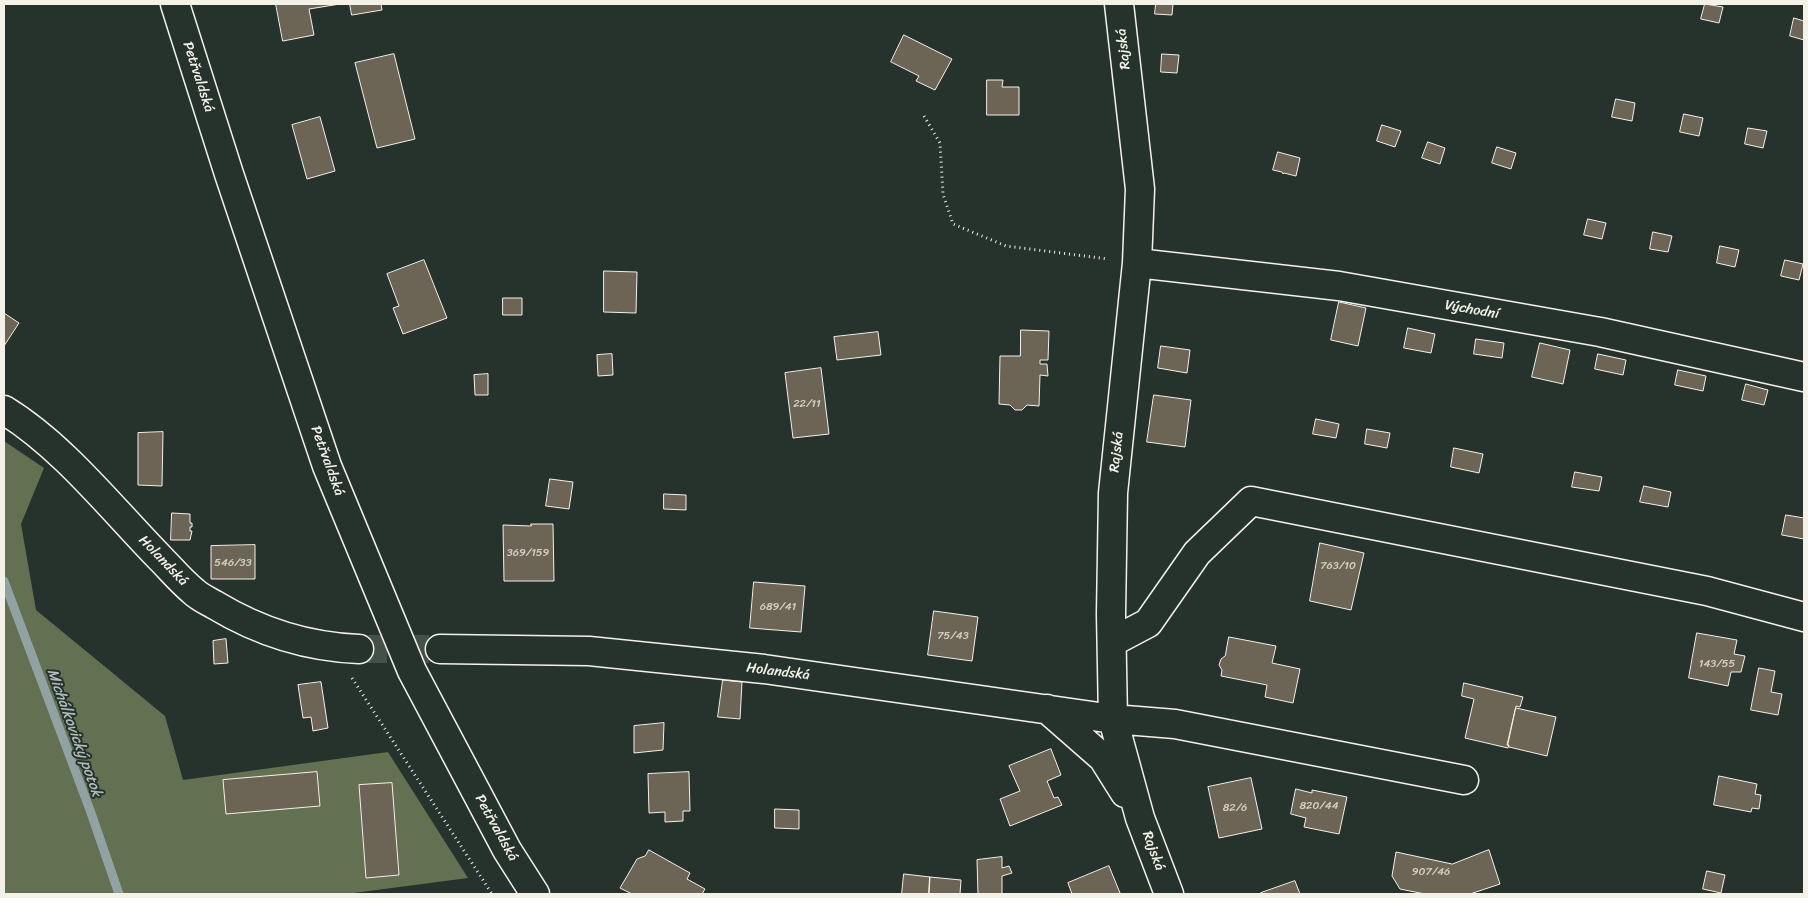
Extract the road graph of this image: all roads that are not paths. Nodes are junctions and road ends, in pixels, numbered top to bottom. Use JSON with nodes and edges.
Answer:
{"nodes":[{"id":1,"x":174,"y":4,"type":"edge"},
{"id":2,"x":1119,"y":4,"type":"edge"},
{"id":3,"x":1137,"y":262,"type":"junction"},
{"id":4,"x":1804,"y":377,"type":"edge"},
{"id":5,"x":4,"y":410,"type":"edge"},
{"id":6,"x":1804,"y":617,"type":"edge"},
{"id":7,"x":1112,"y":642,"type":"junction"},
{"id":8,"x":346,"y":649,"type":"tunnel mouth"},
{"id":9,"x":440,"y":649,"type":"tunnel mouth"},
{"id":10,"x":1047,"y":709,"type":"junction"},
{"id":11,"x":1113,"y":719,"type":"junction"},
{"id":12,"x":1464,"y":780,"type":"dead end"},
{"id":13,"x":1140,"y":818,"type":"junction"},
{"id":14,"x":535,"y":894,"type":"edge"},
{"id":15,"x":1169,"y":894,"type":"edge"}],
"edges":[{"from":1,"to":14,"type":"street","name":"Petřvaldská"},
{"from":2,"to":3,"type":"street","name":"Rajská"},
{"from":3,"to":4,"type":"street","name":"Východní"},
{"from":3,"to":7,"type":"street","name":"Rajská"},
{"from":5,"to":8,"type":"street","name":"Holandská"},
{"from":6,"to":7,"type":"street"},
{"from":7,"to":11,"type":"street","name":"Rajská"},
{"from":9,"to":10,"type":"street","name":"Holandská"},
{"from":10,"to":11,"type":"street","name":"Holandská"},
{"from":10,"to":13,"type":"street"},
{"from":11,"to":12,"type":"street","name":"Holandská"},
{"from":11,"to":13,"type":"street","name":"Rajská"},
{"from":13,"to":15,"type":"street","name":"Rajská"}]}
